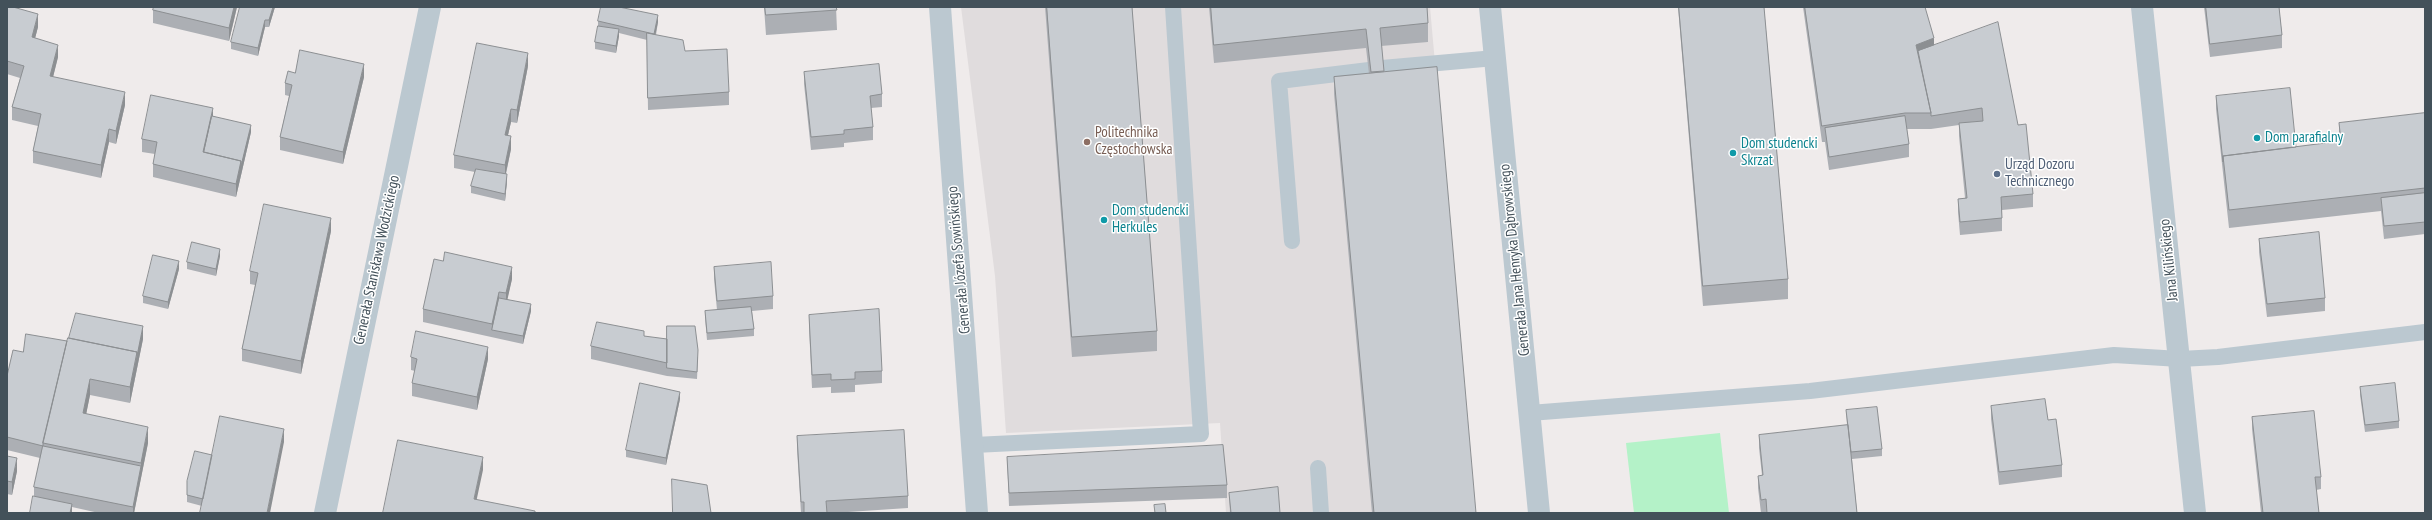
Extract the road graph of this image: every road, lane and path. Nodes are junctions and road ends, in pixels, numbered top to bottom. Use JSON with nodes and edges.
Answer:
{"nodes":[{"id":1,"x":430,"y":7,"type":"edge"},
{"id":2,"x":940,"y":7,"type":"edge"},
{"id":3,"x":1173,"y":7,"type":"edge"},
{"id":4,"x":1490,"y":7,"type":"edge"},
{"id":5,"x":2142,"y":7,"type":"edge"},
{"id":6,"x":1495,"y":58,"type":"junction"},
{"id":7,"x":1292,"y":241,"type":"dead end"},
{"id":8,"x":2425,"y":332,"type":"edge"},
{"id":9,"x":2180,"y":359,"type":"junction"},
{"id":10,"x":1530,"y":413,"type":"junction"},
{"id":11,"x":974,"y":444,"type":"junction"},
{"id":12,"x":1318,"y":468,"type":"dead end"},
{"id":13,"x":325,"y":513,"type":"edge"},
{"id":14,"x":977,"y":513,"type":"edge"},
{"id":15,"x":1321,"y":513,"type":"edge"},
{"id":16,"x":1539,"y":513,"type":"edge"},
{"id":17,"x":2195,"y":513,"type":"edge"}],
"edges":[{"from":1,"to":13,"type":"street","name":"Generała Stanisława Wodzickiego"},
{"from":2,"to":11,"type":"street","name":"Generała Józefa Sowińskiego"},
{"from":3,"to":11,"type":"lane"},
{"from":4,"to":6,"type":"street","name":"Generała Jana Henryka Dąbrowskiego"},
{"from":5,"to":9,"type":"street","name":"Jana Kilińskiego"},
{"from":6,"to":7,"type":"lane"},
{"from":6,"to":10,"type":"street","name":"Generała Jana Henryka Dąbrowskiego"},
{"from":8,"to":9,"type":"lane"},
{"from":9,"to":10,"type":"lane"},
{"from":9,"to":17,"type":"street","name":"Jana Kilińskiego"},
{"from":10,"to":16,"type":"street","name":"Generała Jana Henryka Dąbrowskiego"},
{"from":11,"to":14,"type":"street","name":"Generała Józefa Sowińskiego"},
{"from":12,"to":15,"type":"lane"}]}
